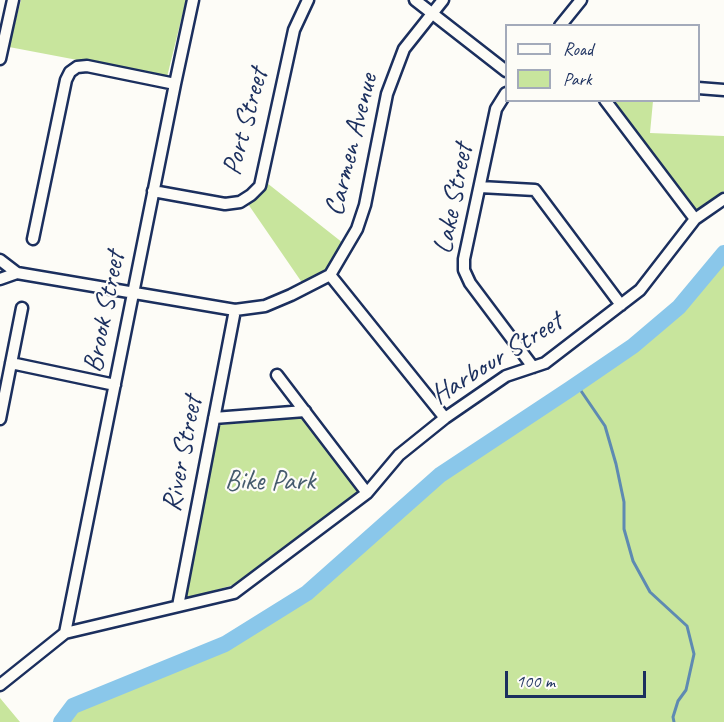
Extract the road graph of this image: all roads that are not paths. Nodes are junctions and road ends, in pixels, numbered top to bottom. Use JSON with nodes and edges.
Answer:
{"nodes":[{"id":1,"x":13,"y":0,"type":"edge"},
{"id":2,"x":193,"y":0,"type":"edge"},
{"id":3,"x":308,"y":0,"type":"edge"},
{"id":4,"x":415,"y":0,"type":"edge"},
{"id":5,"x":443,"y":0,"type":"edge"},
{"id":6,"x":581,"y":0,"type":"edge"},
{"id":7,"x":433,"y":14,"type":"junction"},
{"id":8,"x":562,"y":24,"type":"edge"},
{"id":9,"x":0,"y":59,"type":"edge"},
{"id":10,"x":505,"y":69,"type":"edge"},
{"id":11,"x":175,"y":84,"type":"junction"},
{"id":12,"x":700,"y":88,"type":"edge"},
{"id":13,"x":724,"y":90,"type":"edge"},
{"id":14,"x":505,"y":96,"type":"edge"},
{"id":15,"x":607,"y":102,"type":"edge"},
{"id":16,"x":480,"y":187,"type":"junction"},
{"id":17,"x":153,"y":191,"type":"junction"},
{"id":18,"x":724,"y":199,"type":"edge"},
{"id":19,"x":695,"y":219,"type":"junction"},
{"id":20,"x":33,"y":239,"type":"dead end"},
{"id":21,"x":0,"y":260,"type":"edge"},
{"id":22,"x":17,"y":273,"type":"junction"},
{"id":23,"x":330,"y":274,"type":"junction"},
{"id":24,"x":0,"y":279,"type":"edge"},
{"id":25,"x":133,"y":294,"type":"junction"},
{"id":26,"x":621,"y":304,"type":"junction"},
{"id":27,"x":22,"y":308,"type":"dead end"},
{"id":28,"x":235,"y":310,"type":"junction"},
{"id":29,"x":11,"y":363,"type":"junction"},
{"id":30,"x":533,"y":367,"type":"junction"},
{"id":31,"x":277,"y":375,"type":"dead end"},
{"id":32,"x":115,"y":385,"type":"junction"},
{"id":33,"x":304,"y":411,"type":"junction"},
{"id":34,"x":214,"y":418,"type":"junction"},
{"id":35,"x":445,"y":418,"type":"junction"},
{"id":36,"x":0,"y":419,"type":"edge"},
{"id":37,"x":367,"y":493,"type":"junction"},
{"id":38,"x":178,"y":606,"type":"junction"},
{"id":39,"x":65,"y":633,"type":"junction"},
{"id":40,"x":0,"y":685,"type":"edge"}],
"edges":[{"from":1,"to":9,"type":"street"},
{"from":2,"to":11,"type":"street","name":"Brook Street"},
{"from":3,"to":17,"type":"street","name":"Port Street"},
{"from":4,"to":7,"type":"street"},
{"from":5,"to":7,"type":"street","name":"Carmen Avenue"},
{"from":6,"to":8,"type":"street"},
{"from":7,"to":10,"type":"street"},
{"from":7,"to":23,"type":"street","name":"Carmen Avenue"},
{"from":11,"to":17,"type":"street","name":"Brook Street"},
{"from":11,"to":20,"type":"street"},
{"from":12,"to":13,"type":"street"},
{"from":14,"to":16,"type":"street","name":"Lake Street"},
{"from":15,"to":19,"type":"street"},
{"from":16,"to":26,"type":"street"},
{"from":16,"to":30,"type":"street","name":"Lake Street"},
{"from":17,"to":25,"type":"street","name":"Brook Street"},
{"from":18,"to":19,"type":"street","name":"Harbour Street"},
{"from":19,"to":26,"type":"street","name":"Harbour Street"},
{"from":21,"to":22,"type":"street"},
{"from":22,"to":24,"type":"street"},
{"from":22,"to":25,"type":"street"},
{"from":23,"to":28,"type":"street"},
{"from":23,"to":35,"type":"street"},
{"from":25,"to":28,"type":"street"},
{"from":25,"to":32,"type":"street","name":"Brook Street"},
{"from":26,"to":30,"type":"street","name":"Harbour Street"},
{"from":27,"to":29,"type":"street"},
{"from":28,"to":34,"type":"street","name":"River Street"},
{"from":29,"to":32,"type":"street"},
{"from":29,"to":36,"type":"street"},
{"from":30,"to":35,"type":"street","name":"Harbour Street"},
{"from":31,"to":33,"type":"street"},
{"from":32,"to":39,"type":"street","name":"Brook Street"},
{"from":33,"to":34,"type":"street"},
{"from":33,"to":37,"type":"street"},
{"from":34,"to":38,"type":"street","name":"River Street"},
{"from":35,"to":37,"type":"street","name":"Harbour Street"},
{"from":37,"to":38,"type":"street","name":"Harbour Street"},
{"from":38,"to":39,"type":"street","name":"Harbour Street"},
{"from":39,"to":40,"type":"street","name":"Harbour Street"}]}
